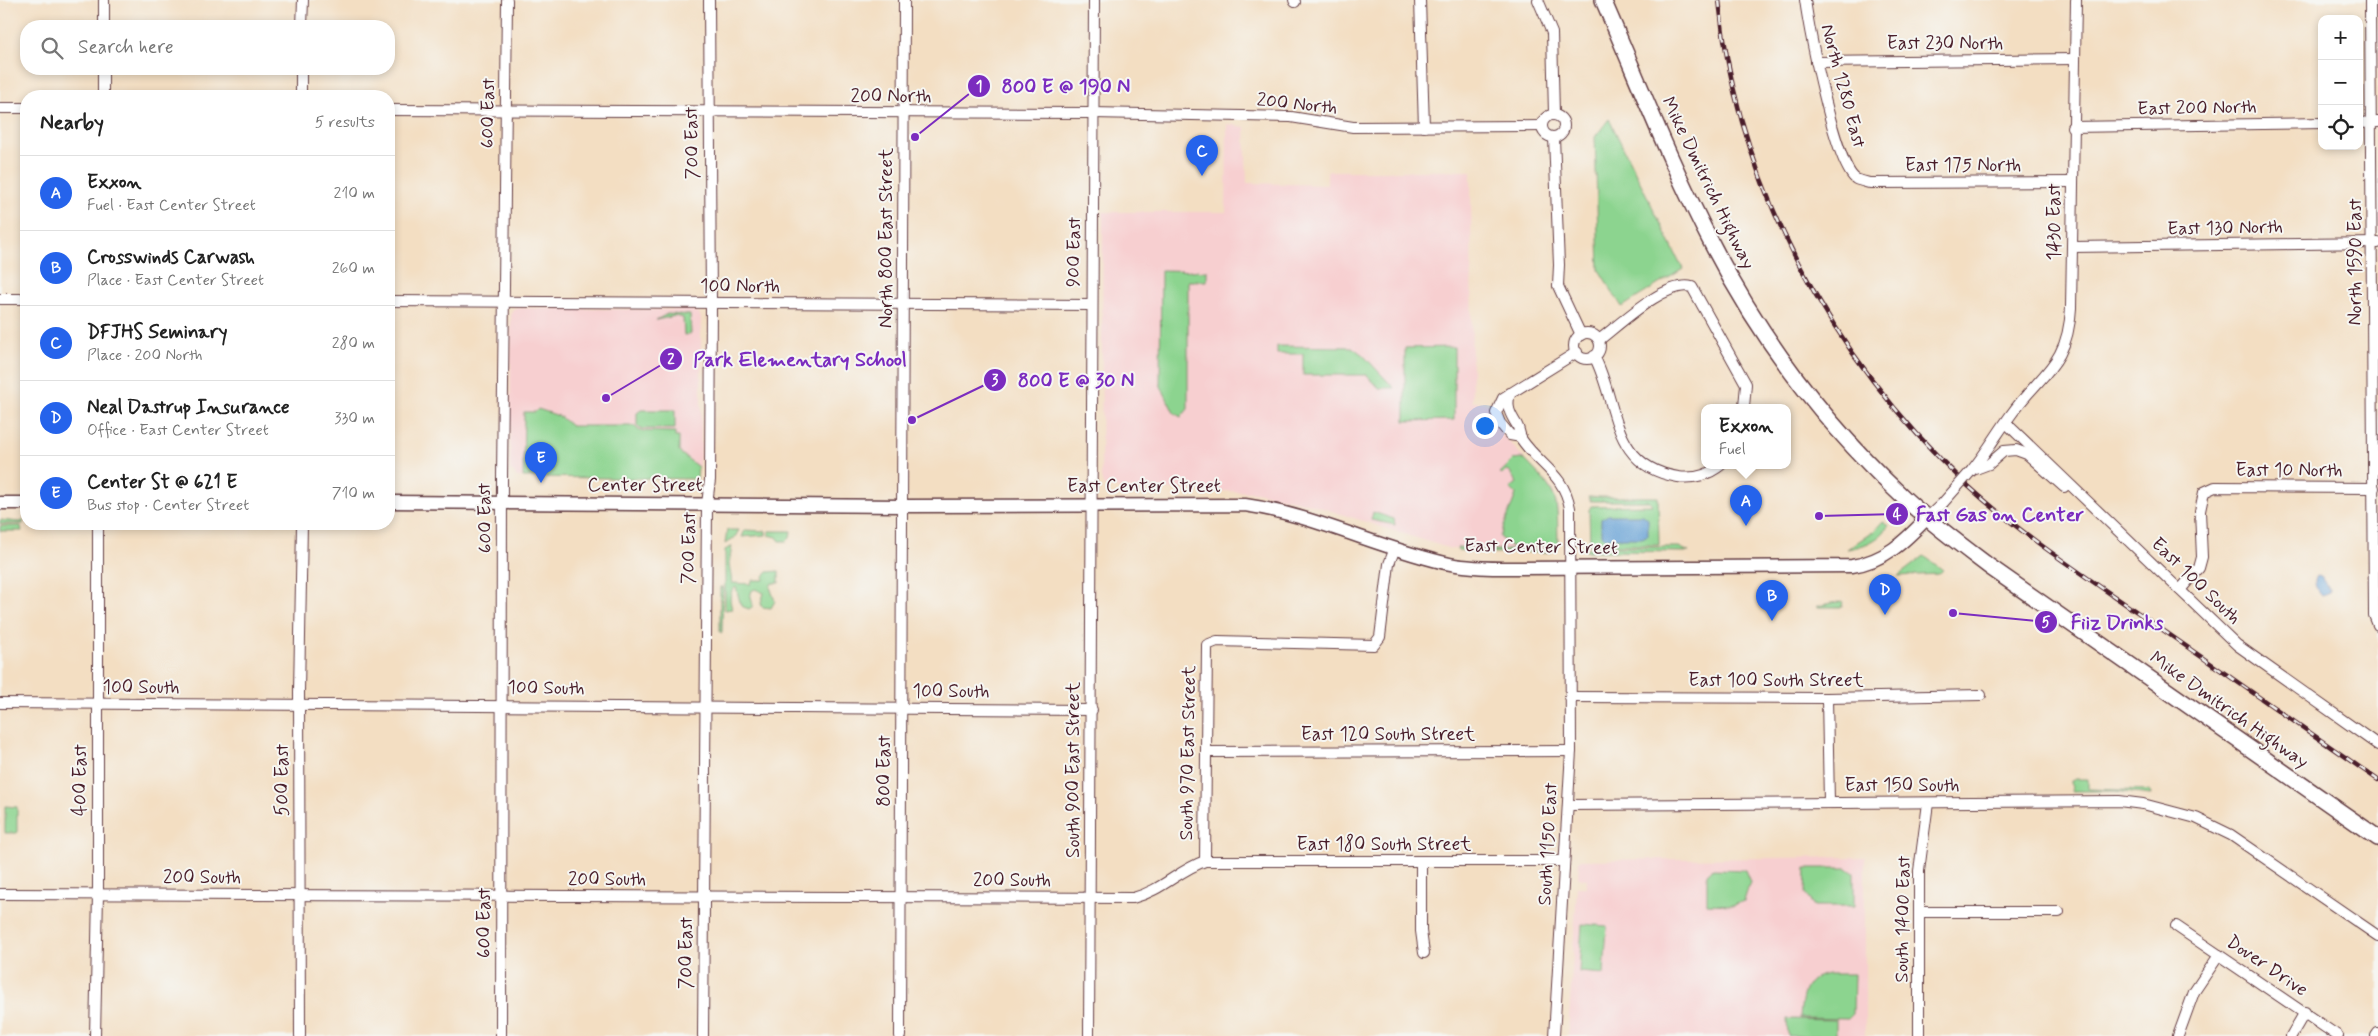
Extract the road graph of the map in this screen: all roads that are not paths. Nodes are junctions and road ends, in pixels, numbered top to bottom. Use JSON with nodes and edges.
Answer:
{"nodes":[{"id":1,"x":104,"y":0,"type":"edge"},
{"id":2,"x":303,"y":0,"type":"edge"},
{"id":3,"x":507,"y":0,"type":"edge"},
{"id":4,"x":709,"y":0,"type":"edge"},
{"id":5,"x":904,"y":0,"type":"edge"},
{"id":6,"x":1094,"y":0,"type":"edge"},
{"id":7,"x":1420,"y":0,"type":"edge"},
{"id":8,"x":1538,"y":0,"type":"edge"},
{"id":9,"x":1603,"y":0,"type":"edge"},
{"id":10,"x":1805,"y":0,"type":"edge"},
{"id":11,"x":2076,"y":0,"type":"edge"},
{"id":12,"x":2370,"y":0,"type":"edge"},
{"id":13,"x":104,"y":20,"type":"edge"},
{"id":14,"x":302,"y":20,"type":"edge"},
{"id":15,"x":2075,"y":59,"type":"junction"},
{"id":16,"x":1816,"y":62,"type":"junction"},
{"id":17,"x":103,"y":75,"type":"edge"},
{"id":18,"x":301,"y":75,"type":"edge"},
{"id":19,"x":103,"y":90,"type":"edge"},
{"id":20,"x":301,"y":90,"type":"edge"},
{"id":21,"x":0,"y":108,"type":"edge"},
{"id":22,"x":20,"y":108,"type":"edge"},
{"id":23,"x":395,"y":110,"type":"edge"},
{"id":24,"x":505,"y":111,"type":"junction"},
{"id":25,"x":709,"y":113,"type":"junction"},
{"id":26,"x":1093,"y":113,"type":"junction"},
{"id":27,"x":904,"y":114,"type":"junction"},
{"id":28,"x":1554,"y":114,"type":"junction"},
{"id":29,"x":2318,"y":123,"type":"edge"},
{"id":30,"x":2375,"y":123,"type":"edge"},
{"id":31,"x":1542,"y":126,"type":"junction"},
{"id":32,"x":1424,"y":127,"type":"junction"},
{"id":33,"x":2072,"y":127,"type":"junction"},
{"id":34,"x":1554,"y":137,"type":"junction"},
{"id":35,"x":1855,"y":178,"type":"joint"},
{"id":36,"x":2072,"y":182,"type":"junction"},
{"id":37,"x":2376,"y":243,"type":"edge"},
{"id":38,"x":2072,"y":247,"type":"junction"},
{"id":39,"x":0,"y":299,"type":"edge"},
{"id":40,"x":20,"y":299,"type":"edge"},
{"id":41,"x":395,"y":301,"type":"edge"},
{"id":42,"x":503,"y":302,"type":"junction"},
{"id":43,"x":711,"y":303,"type":"junction"},
{"id":44,"x":902,"y":304,"type":"junction"},
{"id":45,"x":1091,"y":305,"type":"junction"},
{"id":46,"x":1581,"y":334,"type":"junction"},
{"id":47,"x":1599,"y":340,"type":"junction"},
{"id":48,"x":1577,"y":352,"type":"junction"},
{"id":49,"x":1594,"y":356,"type":"junction"},
{"id":50,"x":1744,"y":404,"type":"edge"},
{"id":51,"x":2006,"y":422,"type":"junction"},
{"id":52,"x":1985,"y":462,"type":"junction"},
{"id":53,"x":1716,"y":469,"type":"edge"},
{"id":54,"x":2374,"y":488,"type":"junction"},
{"id":55,"x":395,"y":502,"type":"edge"},
{"id":56,"x":0,"y":503,"type":"edge"},
{"id":57,"x":20,"y":503,"type":"edge"},
{"id":58,"x":503,"y":503,"type":"junction"},
{"id":59,"x":707,"y":504,"type":"junction"},
{"id":60,"x":1091,"y":504,"type":"junction"},
{"id":61,"x":902,"y":506,"type":"junction"},
{"id":62,"x":2102,"y":515,"type":"junction"},
{"id":63,"x":1927,"y":518,"type":"junction"},
{"id":64,"x":98,"y":530,"type":"edge"},
{"id":65,"x":302,"y":530,"type":"edge"},
{"id":66,"x":1395,"y":548,"type":"junction"},
{"id":67,"x":1570,"y":567,"type":"junction"},
{"id":68,"x":2180,"y":590,"type":"junction"},
{"id":69,"x":2378,"y":625,"type":"edge"},
{"id":70,"x":1982,"y":695,"type":"dead end"},
{"id":71,"x":1570,"y":697,"type":"junction"},
{"id":72,"x":1827,"y":698,"type":"junction"},
{"id":73,"x":0,"y":703,"type":"edge"},
{"id":74,"x":98,"y":704,"type":"junction"},
{"id":75,"x":502,"y":705,"type":"junction"},
{"id":76,"x":299,"y":706,"type":"junction"},
{"id":77,"x":705,"y":708,"type":"junction"},
{"id":78,"x":902,"y":709,"type":"junction"},
{"id":79,"x":1092,"y":710,"type":"junction"},
{"id":80,"x":2378,"y":745,"type":"edge"},
{"id":81,"x":1571,"y":751,"type":"junction"},
{"id":82,"x":1206,"y":752,"type":"junction"},
{"id":83,"x":1829,"y":802,"type":"junction"},
{"id":84,"x":1928,"y":802,"type":"junction"},
{"id":85,"x":1568,"y":805,"type":"junction"},
{"id":86,"x":2378,"y":838,"type":"edge"},
{"id":87,"x":1205,"y":860,"type":"junction"},
{"id":88,"x":1421,"y":861,"type":"junction"},
{"id":89,"x":1564,"y":861,"type":"junction"},
{"id":90,"x":0,"y":894,"type":"edge"},
{"id":91,"x":98,"y":894,"type":"junction"},
{"id":92,"x":301,"y":895,"type":"junction"},
{"id":93,"x":501,"y":895,"type":"junction"},
{"id":94,"x":704,"y":897,"type":"junction"},
{"id":95,"x":901,"y":897,"type":"junction"},
{"id":96,"x":1090,"y":898,"type":"junction"},
{"id":97,"x":1919,"y":912,"type":"junction"},
{"id":98,"x":2059,"y":912,"type":"dead end"},
{"id":99,"x":2176,"y":926,"type":"dead end"},
{"id":100,"x":2378,"y":936,"type":"edge"},
{"id":101,"x":1424,"y":953,"type":"dead end"},
{"id":102,"x":2219,"y":954,"type":"junction"},
{"id":103,"x":2305,"y":1012,"type":"junction"},
{"id":104,"x":95,"y":1036,"type":"edge"},
{"id":105,"x":300,"y":1036,"type":"edge"},
{"id":106,"x":501,"y":1036,"type":"edge"},
{"id":107,"x":703,"y":1036,"type":"edge"},
{"id":108,"x":900,"y":1036,"type":"edge"},
{"id":109,"x":1089,"y":1036,"type":"edge"},
{"id":110,"x":1554,"y":1036,"type":"edge"},
{"id":111,"x":1919,"y":1036,"type":"edge"},
{"id":112,"x":2178,"y":1036,"type":"edge"},
{"id":113,"x":2291,"y":1036,"type":"edge"},
{"id":114,"x":2338,"y":1036,"type":"edge"}],
"edges":[{"from":1,"to":13,"type":"street"},
{"from":2,"to":14,"type":"street"},
{"from":3,"to":24,"type":"street","name":"600 East"},
{"from":4,"to":25,"type":"street","name":"700 East"},
{"from":5,"to":27,"type":"street","name":"North 800 East Street"},
{"from":6,"to":26,"type":"street","name":"900 East"},
{"from":7,"to":32,"type":"street"},
{"from":8,"to":28,"type":"street"},
{"from":9,"to":63,"type":"highway","name":"Mike Dmitrich Highway"},
{"from":10,"to":16,"type":"street","name":"North 1280 East"},
{"from":11,"to":15,"type":"street","name":"1430 East"},
{"from":12,"to":30,"type":"street","name":"North 1590 East"},
{"from":15,"to":16,"type":"street","name":"East 230 North"},
{"from":15,"to":33,"type":"street","name":"1430 East"},
{"from":16,"to":35,"type":"street","name":"North 1280 East"},
{"from":17,"to":19,"type":"street"},
{"from":18,"to":20,"type":"street"},
{"from":21,"to":22,"type":"street"},
{"from":23,"to":24,"type":"street","name":"200 North"},
{"from":24,"to":25,"type":"street","name":"200 North"},
{"from":24,"to":42,"type":"street","name":"600 East"},
{"from":25,"to":27,"type":"street","name":"200 North"},
{"from":25,"to":43,"type":"street","name":"700 East"},
{"from":26,"to":27,"type":"street","name":"200 North"},
{"from":26,"to":32,"type":"street","name":"200 North"},
{"from":26,"to":45,"type":"street","name":"900 East"},
{"from":27,"to":44,"type":"street","name":"North 800 East Street"},
{"from":28,"to":31,"type":"street"},
{"from":28,"to":34,"type":"street"},
{"from":29,"to":33,"type":"street","name":"East 200 North"},
{"from":30,"to":37,"type":"street","name":"North 1590 East"},
{"from":31,"to":32,"type":"street","name":"200 North"},
{"from":31,"to":34,"type":"street"},
{"from":33,"to":36,"type":"street","name":"1430 East"},
{"from":34,"to":46,"type":"street"},
{"from":35,"to":36,"type":"street","name":"East 175 North"},
{"from":36,"to":38,"type":"street","name":"1430 East"},
{"from":37,"to":38,"type":"street","name":"East 130 North"},
{"from":37,"to":54,"type":"street","name":"North 1590 East"},
{"from":38,"to":51,"type":"street","name":"1430 East"},
{"from":39,"to":40,"type":"street"},
{"from":41,"to":42,"type":"street","name":"100 North"},
{"from":42,"to":43,"type":"street","name":"100 North"},
{"from":42,"to":58,"type":"street","name":"600 East"},
{"from":43,"to":44,"type":"street","name":"100 North"},
{"from":43,"to":59,"type":"street","name":"700 East"},
{"from":44,"to":45,"type":"street","name":"100 North"},
{"from":44,"to":61,"type":"street","name":"North 800 East Street"},
{"from":45,"to":60,"type":"street","name":"900 East"},
{"from":46,"to":47,"type":"street"},
{"from":46,"to":48,"type":"street"},
{"from":47,"to":49,"type":"street"},
{"from":47,"to":50,"type":"street"},
{"from":48,"to":49,"type":"street"},
{"from":48,"to":67,"type":"street","name":"South 1150 East"},
{"from":49,"to":53,"type":"street"},
{"from":51,"to":52,"type":"street","name":"East Center Street"},
{"from":51,"to":62,"type":"street","name":"East 100 South"},
{"from":52,"to":62,"type":"street"},
{"from":52,"to":63,"type":"street","name":"East Center Street","bridge":true},
{"from":54,"to":68,"type":"street","name":"East 10 North"},
{"from":54,"to":69,"type":"street","name":"North 1590 East"},
{"from":55,"to":58,"type":"main road","name":"Center Street"},
{"from":56,"to":57,"type":"main road"},
{"from":58,"to":59,"type":"main road","name":"Center Street"},
{"from":58,"to":75,"type":"street","name":"600 East"},
{"from":59,"to":61,"type":"main road","name":"Center Street"},
{"from":59,"to":77,"type":"street","name":"700 East"},
{"from":60,"to":61,"type":"main road","name":"East Center Street"},
{"from":60,"to":66,"type":"main road","name":"East Center Street"},
{"from":60,"to":79,"type":"street","name":"South 900 East Street"},
{"from":61,"to":78,"type":"street","name":"800 East"},
{"from":62,"to":68,"type":"street","name":"East 100 South"},
{"from":63,"to":67,"type":"main road","name":"East Center Street"},
{"from":63,"to":86,"type":"highway","name":"Mike Dmitrich Highway"},
{"from":64,"to":74,"type":"street","name":"400 East"},
{"from":65,"to":76,"type":"street","name":"500 East"},
{"from":66,"to":67,"type":"main road","name":"East Center Street"},
{"from":66,"to":82,"type":"street","name":"South 970 East Street"},
{"from":67,"to":71,"type":"street","name":"South 1150 East"},
{"from":68,"to":80,"type":"street","name":"East 100 South"},
{"from":70,"to":72,"type":"street","name":"East 100 South Street"},
{"from":71,"to":72,"type":"street","name":"East 100 South Street"},
{"from":71,"to":81,"type":"street","name":"South 1150 East"},
{"from":72,"to":83,"type":"street"},
{"from":73,"to":74,"type":"street","name":"100 South"},
{"from":74,"to":76,"type":"street","name":"100 South"},
{"from":74,"to":91,"type":"street","name":"400 East"},
{"from":75,"to":76,"type":"street","name":"100 South"},
{"from":75,"to":77,"type":"street","name":"100 South"},
{"from":75,"to":93,"type":"street","name":"600 East"},
{"from":76,"to":92,"type":"street","name":"500 East"},
{"from":77,"to":78,"type":"street","name":"100 South"},
{"from":77,"to":94,"type":"street","name":"700 East"},
{"from":78,"to":79,"type":"street","name":"100 South"},
{"from":78,"to":95,"type":"street","name":"800 East"},
{"from":79,"to":96,"type":"street","name":"South 900 East Street"},
{"from":81,"to":82,"type":"street","name":"East 120 South Street"},
{"from":81,"to":85,"type":"street","name":"South 1150 East"},
{"from":82,"to":87,"type":"street","name":"South 970 East Street"},
{"from":83,"to":84,"type":"street","name":"East 150 South"},
{"from":83,"to":85,"type":"street","name":"East 150 South"},
{"from":84,"to":97,"type":"street","name":"South 1400 East"},
{"from":84,"to":100,"type":"street","name":"East 150 South"},
{"from":85,"to":89,"type":"street","name":"South 1150 East"},
{"from":87,"to":88,"type":"street","name":"East 180 South Street"},
{"from":87,"to":96,"type":"street","name":"200 South"},
{"from":88,"to":89,"type":"street","name":"East 180 South Street"},
{"from":88,"to":101,"type":"street"},
{"from":89,"to":110,"type":"street","name":"South 1150 East"},
{"from":90,"to":91,"type":"street","name":"200 South"},
{"from":91,"to":92,"type":"street","name":"200 South"},
{"from":91,"to":104,"type":"street","name":"400 East"},
{"from":92,"to":93,"type":"street","name":"200 South"},
{"from":92,"to":105,"type":"street","name":"500 East"},
{"from":93,"to":94,"type":"street","name":"200 South"},
{"from":93,"to":106,"type":"street","name":"600 East"},
{"from":94,"to":95,"type":"street","name":"200 South"},
{"from":94,"to":107,"type":"street","name":"700 East"},
{"from":95,"to":96,"type":"street","name":"200 South"},
{"from":95,"to":108,"type":"street","name":"800 East"},
{"from":96,"to":109,"type":"street","name":"South 900 East Street"},
{"from":97,"to":98,"type":"street"},
{"from":97,"to":111,"type":"street","name":"South 1400 East"},
{"from":99,"to":102,"type":"street","name":"Dover Drive"},
{"from":102,"to":103,"type":"street","name":"Dover Drive"},
{"from":102,"to":112,"type":"street"},
{"from":103,"to":113,"type":"street"},
{"from":103,"to":114,"type":"street","name":"Dover Drive"}]}
